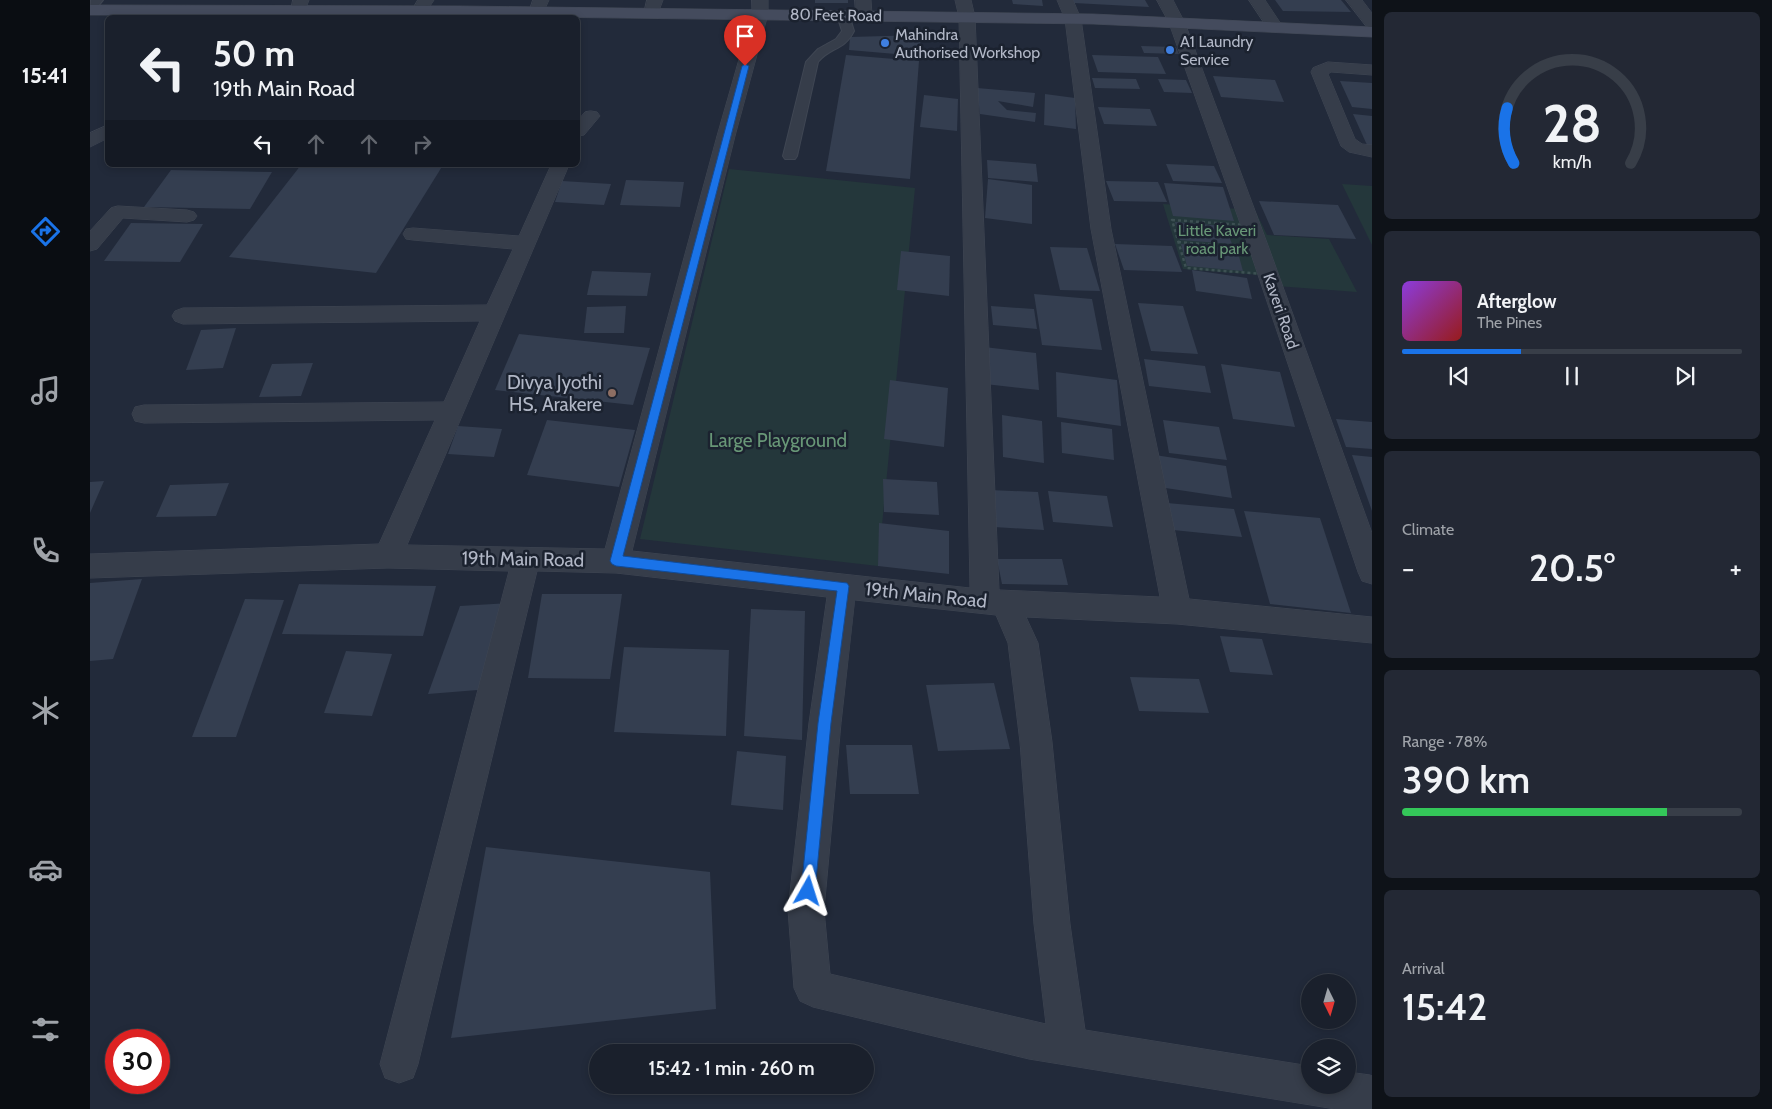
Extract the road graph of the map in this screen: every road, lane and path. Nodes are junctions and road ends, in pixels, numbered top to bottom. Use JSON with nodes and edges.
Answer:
{"nodes":[{"id":1,"x":97,"y":0,"type":"edge"},
{"id":2,"x":1165,"y":0,"type":"edge"},
{"id":3,"x":1257,"y":0,"type":"edge"},
{"id":4,"x":1354,"y":0,"type":"edge"},
{"id":5,"x":300,"y":5,"type":"edge"},
{"id":6,"x":422,"y":6,"type":"edge"},
{"id":7,"x":539,"y":6,"type":"edge"},
{"id":8,"x":653,"y":7,"type":"edge"},
{"id":9,"x":760,"y":7,"type":"edge"},
{"id":10,"x":864,"y":8,"type":"edge"},
{"id":11,"x":965,"y":8,"type":"edge"},
{"id":12,"x":90,"y":9,"type":"edge"},
{"id":13,"x":1069,"y":9,"type":"edge"},
{"id":14,"x":261,"y":14,"type":"edge"},
{"id":15,"x":843,"y":15,"type":"junction"},
{"id":16,"x":1177,"y":23,"type":"junction"},
{"id":17,"x":1372,"y":23,"type":"edge"},
{"id":18,"x":1275,"y":27,"type":"junction"},
{"id":19,"x":1372,"y":32,"type":"edge"},
{"id":20,"x":1372,"y":70,"type":"edge"},
{"id":21,"x":591,"y":116,"type":"dead end"},
{"id":22,"x":580,"y":130,"type":"edge"},
{"id":23,"x":105,"y":132,"type":"edge"},
{"id":24,"x":90,"y":140,"type":"edge"},
{"id":25,"x":1372,"y":151,"type":"edge"},
{"id":26,"x":790,"y":156,"type":"dead end"},
{"id":27,"x":559,"y":167,"type":"edge"},
{"id":28,"x":187,"y":216,"type":"dead end"},
{"id":29,"x":413,"y":234,"type":"dead end"},
{"id":30,"x":1178,"y":242,"type":"junction"},
{"id":31,"x":526,"y":243,"type":"junction"},
{"id":32,"x":90,"y":244,"type":"edge"},
{"id":33,"x":1232,"y":247,"type":"dead end"},
{"id":34,"x":1248,"y":248,"type":"dead end"},
{"id":35,"x":1254,"y":248,"type":"junction"},
{"id":36,"x":495,"y":313,"type":"junction"},
{"id":37,"x":183,"y":316,"type":"dead end"},
{"id":38,"x":452,"y":411,"type":"junction"},
{"id":39,"x":144,"y":414,"type":"dead end"},
{"id":40,"x":388,"y":556,"type":"junction"},
{"id":41,"x":526,"y":559,"type":"junction"},
{"id":42,"x":616,"y":561,"type":"junction"},
{"id":43,"x":90,"y":566,"type":"edge"},
{"id":44,"x":1372,"y":572,"type":"edge"},
{"id":45,"x":843,"y":586,"type":"junction"},
{"id":46,"x":995,"y":603,"type":"junction"},
{"id":47,"x":1177,"y":611,"type":"junction"},
{"id":48,"x":1372,"y":630,"type":"edge"},
{"id":49,"x":1068,"y":1046,"type":"junction"},
{"id":50,"x":399,"y":1064,"type":"dead end"},
{"id":51,"x":1370,"y":1095,"type":"dead end"}],
"edges":[{"from":1,"to":12,"type":"lane"},
{"from":2,"to":16,"type":"street","name":"Kaveri Road"},
{"from":3,"to":18,"type":"street"},
{"from":4,"to":17,"type":"street"},
{"from":5,"to":6,"type":"main road","name":"80 Feet Road"},
{"from":5,"to":14,"type":"main road","name":"80 Feet Road"},
{"from":6,"to":7,"type":"main road","name":"80 Feet Road"},
{"from":7,"to":8,"type":"main road","name":"80 Feet Road"},
{"from":8,"to":9,"type":"main road","name":"80 Feet Road"},
{"from":9,"to":15,"type":"main road","name":"80 Feet Road"},
{"from":9,"to":42,"type":"street"},
{"from":10,"to":11,"type":"main road","name":"80 Feet Road"},
{"from":10,"to":15,"type":"main road","name":"80 Feet Road"},
{"from":11,"to":13,"type":"main road","name":"80 Feet Road"},
{"from":11,"to":46,"type":"street"},
{"from":12,"to":14,"type":"main road","name":"80 Feet Road"},
{"from":13,"to":16,"type":"main road","name":"80 Feet Road"},
{"from":13,"to":47,"type":"street"},
{"from":15,"to":26,"type":"lane"},
{"from":16,"to":18,"type":"main road","name":"80 Feet Road"},
{"from":16,"to":44,"type":"street","name":"Kaveri Road"},
{"from":18,"to":19,"type":"main road","name":"80 Feet Road"},
{"from":20,"to":25,"type":"street"},
{"from":21,"to":22,"type":"street"},
{"from":23,"to":24,"type":"street"},
{"from":27,"to":31,"type":"street"},
{"from":28,"to":32,"type":"street"},
{"from":29,"to":31,"type":"street"},
{"from":30,"to":33,"type":"path"},
{"from":30,"to":35,"type":"path"},
{"from":30,"to":35,"type":"path"},
{"from":31,"to":36,"type":"street"},
{"from":34,"to":35,"type":"path"},
{"from":36,"to":37,"type":"street"},
{"from":36,"to":38,"type":"street"},
{"from":38,"to":39,"type":"street"},
{"from":38,"to":40,"type":"street"},
{"from":40,"to":41,"type":"street","name":"19th Main Road"},
{"from":40,"to":43,"type":"street","name":"19th Main Road"},
{"from":41,"to":42,"type":"street","name":"19th Main Road"},
{"from":41,"to":50,"type":"street"},
{"from":42,"to":45,"type":"street","name":"19th Main Road"},
{"from":45,"to":46,"type":"street","name":"19th Main Road"},
{"from":45,"to":49,"type":"street"},
{"from":46,"to":47,"type":"street","name":"19th Main Road"},
{"from":46,"to":49,"type":"street"},
{"from":47,"to":48,"type":"street","name":"19th Main Road"},
{"from":49,"to":51,"type":"street"}]}
